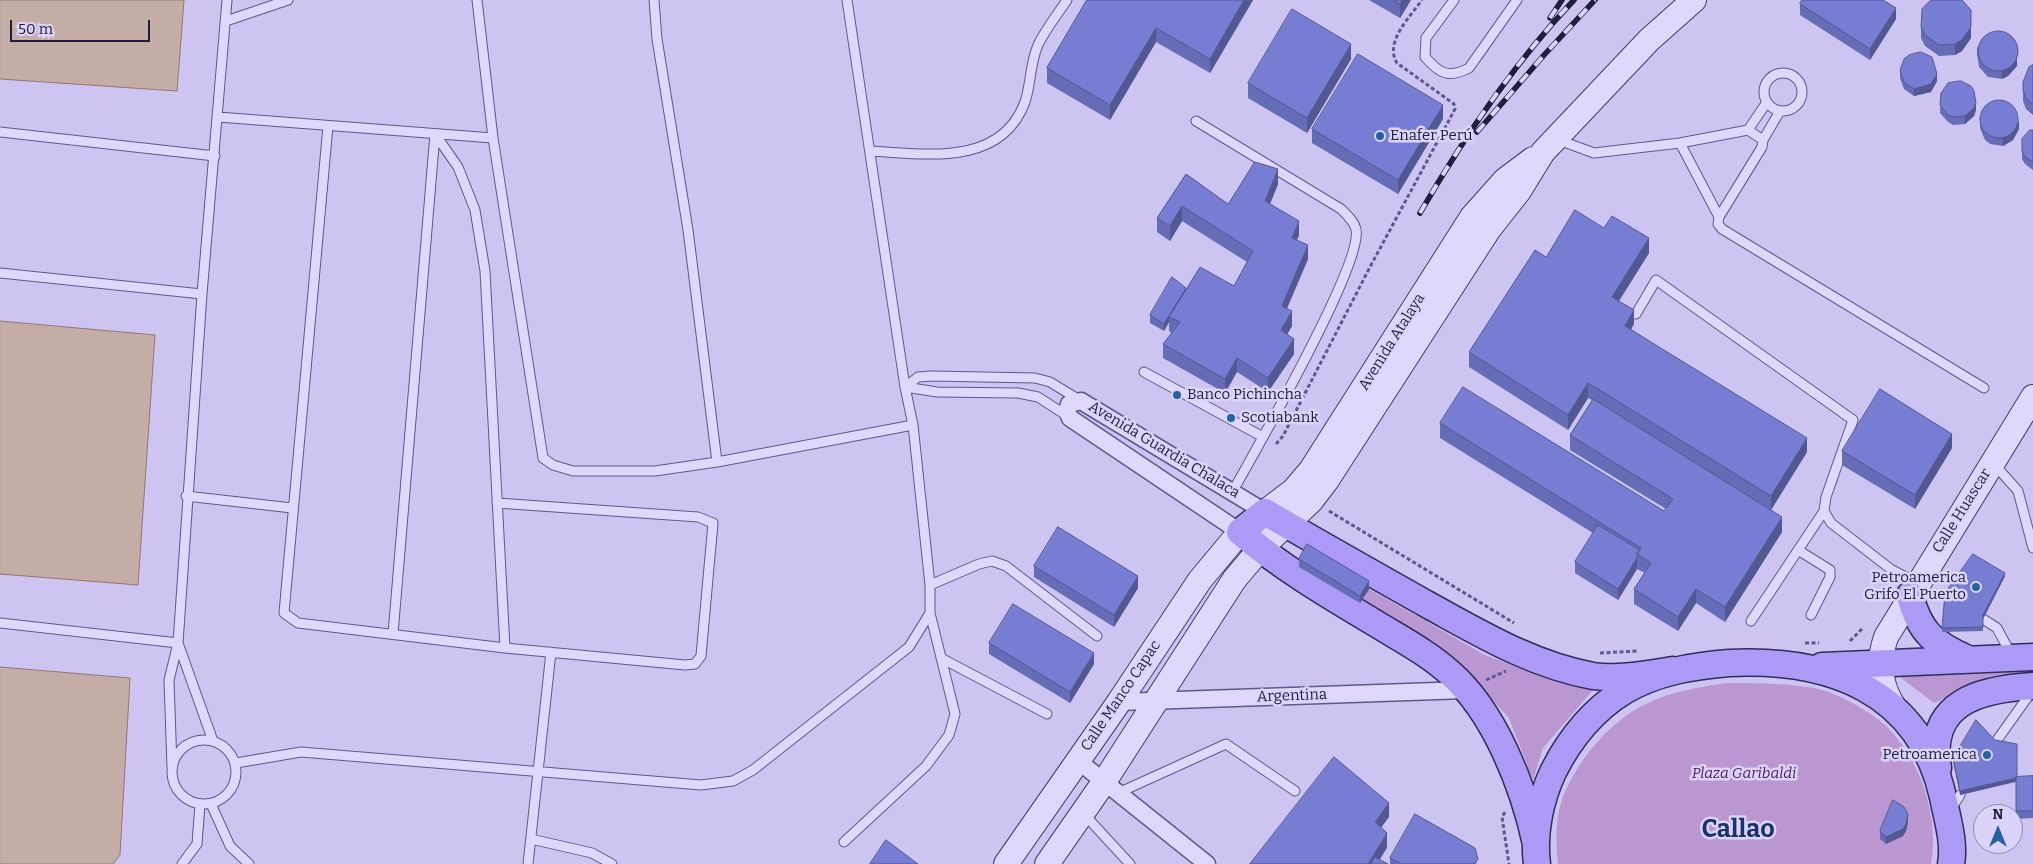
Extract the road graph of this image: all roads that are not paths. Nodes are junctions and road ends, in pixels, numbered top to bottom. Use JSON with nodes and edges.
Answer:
{"nodes":[{"id":1,"x":227,"y":0,"type":"edge"},
{"id":2,"x":288,"y":0,"type":"edge"},
{"id":3,"x":477,"y":0,"type":"edge"},
{"id":4,"x":654,"y":0,"type":"edge"},
{"id":5,"x":847,"y":0,"type":"edge"},
{"id":6,"x":1066,"y":0,"type":"edge"},
{"id":7,"x":1454,"y":0,"type":"edge"},
{"id":8,"x":1517,"y":0,"type":"edge"},
{"id":9,"x":1694,"y":0,"type":"edge"},
{"id":10,"x":226,"y":21,"type":"junction"},
{"id":11,"x":1767,"y":102,"type":"junction"},
{"id":12,"x":1780,"y":111,"type":"junction"},
{"id":13,"x":218,"y":117,"type":"junction"},
{"id":14,"x":1196,"y":121,"type":"dead end"},
{"id":15,"x":328,"y":126,"type":"junction"},
{"id":16,"x":1748,"y":130,"type":"junction"},
{"id":17,"x":0,"y":132,"type":"edge"},
{"id":18,"x":436,"y":134,"type":"junction"},
{"id":19,"x":493,"y":138,"type":"junction"},
{"id":20,"x":1762,"y":140,"type":"junction"},
{"id":21,"x":1680,"y":143,"type":"junction"},
{"id":22,"x":1550,"y":145,"type":"junction"},
{"id":23,"x":871,"y":152,"type":"junction"},
{"id":24,"x":215,"y":156,"type":"junction"},
{"id":25,"x":1719,"y":217,"type":"junction"},
{"id":26,"x":0,"y":273,"type":"edge"},
{"id":27,"x":202,"y":294,"type":"junction"},
{"id":28,"x":1636,"y":314,"type":"dead end"},
{"id":29,"x":1144,"y":372,"type":"dead end"},
{"id":30,"x":906,"y":387,"type":"junction"},
{"id":31,"x":1984,"y":388,"type":"dead end"},
{"id":32,"x":2033,"y":397,"type":"edge"},
{"id":33,"x":1081,"y":401,"type":"junction"},
{"id":34,"x":1070,"y":418,"type":"junction"},
{"id":35,"x":913,"y":425,"type":"junction"},
{"id":36,"x":1263,"y":437,"type":"junction"},
{"id":37,"x":1173,"y":456,"type":"junction"},
{"id":38,"x":717,"y":462,"type":"junction"},
{"id":39,"x":1992,"y":463,"type":"junction"},
{"id":40,"x":1160,"y":476,"type":"junction"},
{"id":41,"x":1233,"y":491,"type":"junction"},
{"id":42,"x":186,"y":496,"type":"junction"},
{"id":43,"x":497,"y":503,"type":"junction"},
{"id":44,"x":292,"y":508,"type":"junction"},
{"id":45,"x":1824,"y":511,"type":"junction"},
{"id":46,"x":1276,"y":518,"type":"junction"},
{"id":47,"x":1240,"y":532,"type":"junction"},
{"id":48,"x":2033,"y":548,"type":"edge"},
{"id":49,"x":1260,"y":549,"type":"junction"},
{"id":50,"x":1798,"y":550,"type":"junction"},
{"id":51,"x":930,"y":585,"type":"junction"},
{"id":52,"x":1914,"y":589,"type":"junction"},
{"id":53,"x":930,"y":613,"type":"junction"},
{"id":54,"x":1811,"y":615,"type":"dead end"},
{"id":55,"x":1983,"y":619,"type":"edge"},
{"id":56,"x":1751,"y":621,"type":"dead end"},
{"id":57,"x":0,"y":623,"type":"edge"},
{"id":58,"x":393,"y":634,"type":"junction"},
{"id":59,"x":1097,"y":636,"type":"dead end"},
{"id":60,"x":178,"y":642,"type":"junction"},
{"id":61,"x":505,"y":648,"type":"junction"},
{"id":62,"x":551,"y":652,"type":"junction"},
{"id":63,"x":941,"y":658,"type":"junction"},
{"id":64,"x":2023,"y":658,"type":"edge"},
{"id":65,"x":1968,"y":660,"type":"junction"},
{"id":66,"x":1880,"y":664,"type":"junction"},
{"id":67,"x":1806,"y":667,"type":"junction"},
{"id":68,"x":1673,"y":670,"type":"junction"},
{"id":69,"x":2033,"y":688,"type":"edge"},
{"id":70,"x":1466,"y":690,"type":"junction"},
{"id":71,"x":1156,"y":700,"type":"junction"},
{"id":72,"x":1119,"y":702,"type":"junction"},
{"id":73,"x":1895,"y":709,"type":"junction"},
{"id":74,"x":1047,"y":714,"type":"dead end"},
{"id":75,"x":213,"y":741,"type":"junction"},
{"id":76,"x":1995,"y":744,"type":"edge"},
{"id":77,"x":1077,"y":760,"type":"junction"},
{"id":78,"x":236,"y":763,"type":"junction"},
{"id":79,"x":172,"y":767,"type":"junction"},
{"id":80,"x":538,"y":773,"type":"junction"},
{"id":81,"x":1111,"y":788,"type":"junction"},
{"id":82,"x":1295,"y":791,"type":"dead end"},
{"id":83,"x":200,"y":804,"type":"junction"},
{"id":84,"x":211,"y":804,"type":"junction"},
{"id":85,"x":1950,"y":809,"type":"junction"},
{"id":86,"x":1083,"y":813,"type":"junction"},
{"id":87,"x":531,"y":839,"type":"junction"},
{"id":88,"x":844,"y":842,"type":"dead end"},
{"id":89,"x":1536,"y":856,"type":"edge"},
{"id":90,"x":182,"y":864,"type":"edge"},
{"id":91,"x":248,"y":864,"type":"edge"},
{"id":92,"x":528,"y":864,"type":"edge"},
{"id":93,"x":612,"y":864,"type":"edge"},
{"id":94,"x":1006,"y":864,"type":"edge"},
{"id":95,"x":1047,"y":864,"type":"edge"},
{"id":96,"x":1130,"y":864,"type":"edge"},
{"id":97,"x":1207,"y":864,"type":"edge"},
{"id":98,"x":1951,"y":864,"type":"edge"},
{"id":99,"x":1956,"y":864,"type":"edge"}],
"edges":[{"from":1,"to":10,"type":"lane"},
{"from":2,"to":10,"type":"lane"},
{"from":3,"to":19,"type":"lane"},
{"from":4,"to":38,"type":"lane"},
{"from":5,"to":23,"type":"lane"},
{"from":6,"to":23,"type":"lane"},
{"from":7,"to":8,"type":"lane"},
{"from":9,"to":22,"type":"main road","name":"Avenida Atalaya"},
{"from":10,"to":13,"type":"lane"},
{"from":11,"to":12,"type":"lane"},
{"from":11,"to":12,"type":"lane"},
{"from":11,"to":16,"type":"lane"},
{"from":12,"to":20,"type":"lane"},
{"from":13,"to":15,"type":"lane"},
{"from":13,"to":24,"type":"lane"},
{"from":14,"to":36,"type":"lane"},
{"from":15,"to":18,"type":"lane"},
{"from":15,"to":44,"type":"lane"},
{"from":16,"to":20,"type":"lane"},
{"from":16,"to":21,"type":"lane"},
{"from":17,"to":24,"type":"lane"},
{"from":18,"to":19,"type":"lane"},
{"from":18,"to":43,"type":"lane"},
{"from":18,"to":58,"type":"lane"},
{"from":19,"to":38,"type":"lane"},
{"from":20,"to":25,"type":"lane"},
{"from":21,"to":22,"type":"lane"},
{"from":21,"to":25,"type":"lane"},
{"from":22,"to":46,"type":"main road","name":"Avenida Atalaya"},
{"from":22,"to":46,"type":"main road","name":"Avenida Atalaya"},
{"from":23,"to":30,"type":"lane"},
{"from":24,"to":27,"type":"lane"},
{"from":25,"to":31,"type":"lane"},
{"from":26,"to":27,"type":"lane"},
{"from":27,"to":42,"type":"lane"},
{"from":28,"to":45,"type":"lane"},
{"from":29,"to":36,"type":"lane"},
{"from":30,"to":33,"type":"lane"},
{"from":30,"to":34,"type":"lane"},
{"from":30,"to":35,"type":"lane"},
{"from":32,"to":39,"type":"main road","name":"Calle Huascar"},
{"from":33,"to":34,"type":"street","name":"Avenida Guardia Chalaca"},
{"from":33,"to":37,"type":"street","name":"Avenida Guardia Chalaca"},
{"from":34,"to":40,"type":"street","name":"Avenida Guardia Chalaca"},
{"from":35,"to":38,"type":"lane"},
{"from":35,"to":51,"type":"lane"},
{"from":36,"to":41,"type":"lane"},
{"from":37,"to":40,"type":"street"},
{"from":37,"to":41,"type":"street","name":"Avenida Guardia Chalaca"},
{"from":39,"to":48,"type":"lane"},
{"from":39,"to":52,"type":"main road","name":"Calle Huascar"},
{"from":40,"to":47,"type":"street","name":"Avenida Guardia Chalaca"},
{"from":41,"to":46,"type":"street","name":"Avenida Guardia Chalaca"},
{"from":42,"to":44,"type":"lane"},
{"from":42,"to":60,"type":"lane"},
{"from":43,"to":61,"type":"lane"},
{"from":43,"to":62,"type":"lane"},
{"from":44,"to":58,"type":"lane"},
{"from":45,"to":50,"type":"lane"},
{"from":45,"to":52,"type":"lane"},
{"from":46,"to":47,"type":"main road","name":"Avenida Atalaya"},
{"from":46,"to":49,"type":"main road","name":"Avenida Atalaya"},
{"from":46,"to":68,"type":"main road","name":"Avenida Guardia Chalaca"},
{"from":47,"to":49,"type":"main road","name":"Avenida Guardia Chalaca"},
{"from":47,"to":72,"type":"main road","name":"Calle Manco Capac"},
{"from":49,"to":70,"type":"main road","name":"Avenida Guardia Chalaca"},
{"from":49,"to":71,"type":"main road","name":"Calle Manco Capac"},
{"from":50,"to":54,"type":"lane"},
{"from":50,"to":56,"type":"lane"},
{"from":51,"to":53,"type":"lane"},
{"from":51,"to":59,"type":"lane"},
{"from":52,"to":65,"type":"main road"},
{"from":52,"to":66,"type":"main road","name":"Calle Huascar"},
{"from":53,"to":63,"type":"lane"},
{"from":53,"to":80,"type":"lane"},
{"from":55,"to":64,"type":"lane"},
{"from":57,"to":60,"type":"lane"},
{"from":58,"to":61,"type":"lane"},
{"from":60,"to":75,"type":"lane"},
{"from":60,"to":79,"type":"lane"},
{"from":61,"to":62,"type":"lane"},
{"from":62,"to":80,"type":"lane"},
{"from":63,"to":74,"type":"lane"},
{"from":63,"to":88,"type":"lane"},
{"from":64,"to":65,"type":"main road"},
{"from":65,"to":66,"type":"main road"},
{"from":66,"to":67,"type":"main road"},
{"from":66,"to":73,"type":"main road","name":"Calle Huascar"},
{"from":67,"to":68,"type":"main road"},
{"from":67,"to":73,"type":"main road"},
{"from":68,"to":89,"type":"main road"},
{"from":69,"to":76,"type":"lane"},
{"from":69,"to":85,"type":"main road"},
{"from":70,"to":71,"type":"street","name":"Argentina"},
{"from":70,"to":89,"type":"main road","name":"Avenida Guardia Chalaca"},
{"from":71,"to":72,"type":"street","name":"Argentina"},
{"from":71,"to":81,"type":"main road","name":"Calle Manco Capac"},
{"from":72,"to":77,"type":"main road","name":"Calle Manco Capac"},
{"from":73,"to":85,"type":"main road"},
{"from":75,"to":78,"type":"lane"},
{"from":75,"to":79,"type":"lane"},
{"from":77,"to":81,"type":"street"},
{"from":77,"to":94,"type":"main road","name":"Calle Manco Capac"},
{"from":78,"to":80,"type":"lane"},
{"from":78,"to":84,"type":"lane"},
{"from":79,"to":83,"type":"lane"},
{"from":80,"to":87,"type":"lane"},
{"from":81,"to":82,"type":"lane"},
{"from":81,"to":86,"type":"main road","name":"Calle Manco Capac"},
{"from":81,"to":97,"type":"street"},
{"from":83,"to":84,"type":"lane"},
{"from":83,"to":90,"type":"lane"},
{"from":84,"to":91,"type":"lane"},
{"from":85,"to":98,"type":"main road"},
{"from":85,"to":99,"type":"main road"},
{"from":86,"to":95,"type":"main road","name":"Calle Manco Capac"},
{"from":86,"to":96,"type":"lane"},
{"from":87,"to":92,"type":"lane"},
{"from":87,"to":93,"type":"lane"}]}
